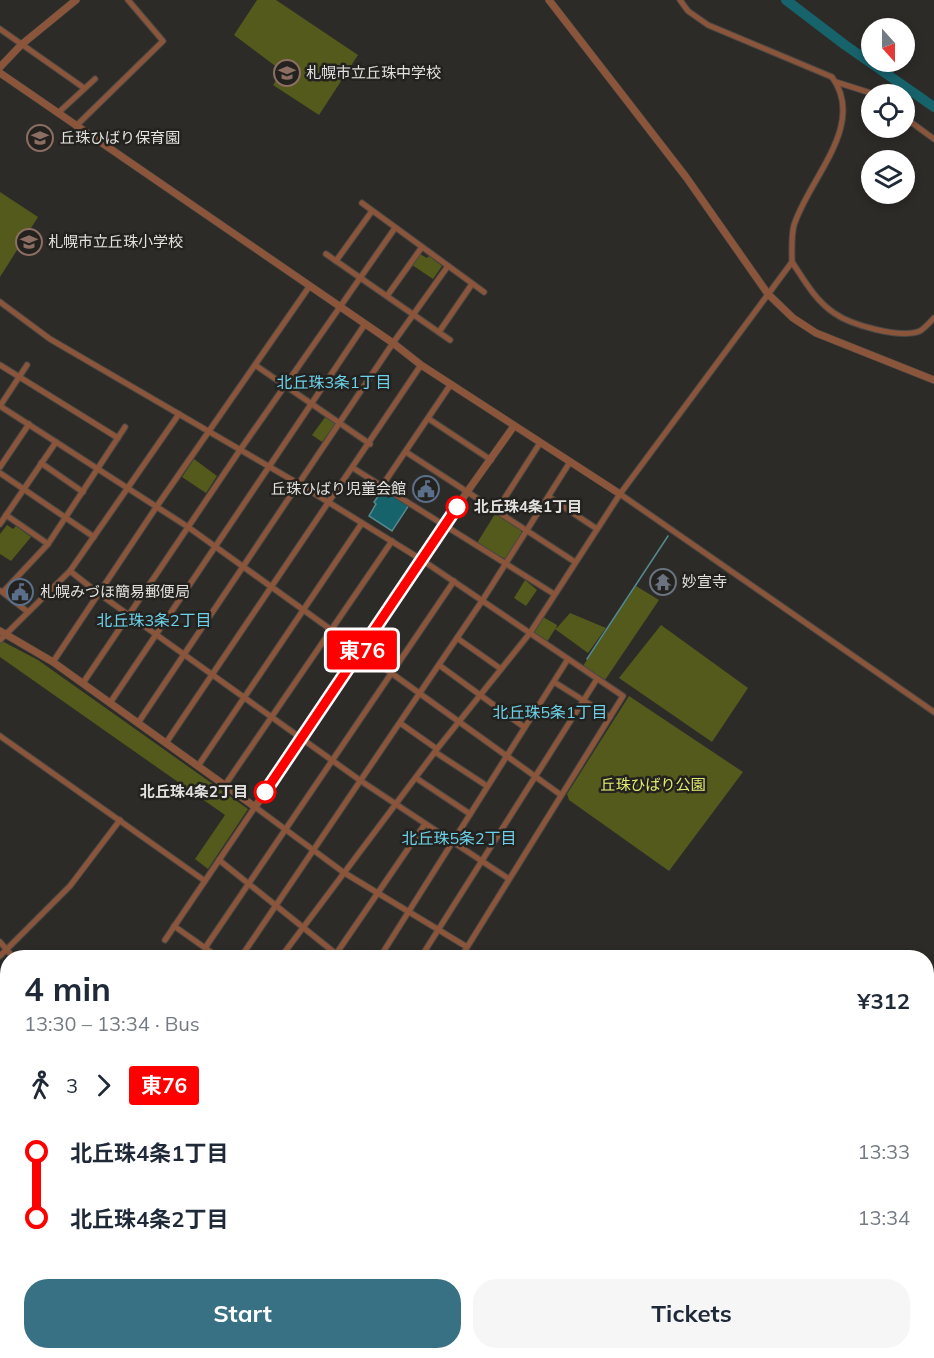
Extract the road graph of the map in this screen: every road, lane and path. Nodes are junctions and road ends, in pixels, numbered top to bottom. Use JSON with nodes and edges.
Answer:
{"nodes":[{"id":1,"x":76,"y":0,"type":"edge"},
{"id":2,"x":128,"y":0,"type":"edge"},
{"id":3,"x":549,"y":0,"type":"edge"},
{"id":4,"x":680,"y":0,"type":"edge"},
{"id":5,"x":0,"y":29,"type":"edge"},
{"id":6,"x":21,"y":45,"type":"junction"},
{"id":7,"x":0,"y":68,"type":"edge"},
{"id":8,"x":0,"y":73,"type":"edge"},
{"id":9,"x":95,"y":79,"type":"dead end"},
{"id":10,"x":835,"y":81,"type":"junction"},
{"id":11,"x":84,"y":88,"type":"junction"},
{"id":12,"x":861,"y":90,"type":"edge"},
{"id":13,"x":58,"y":113,"type":"junction"},
{"id":14,"x":915,"y":125,"type":"edge"},
{"id":15,"x":76,"y":126,"type":"junction"},
{"id":16,"x":934,"y":139,"type":"edge"},
{"id":17,"x":362,"y":203,"type":"dead end"},
{"id":18,"x":372,"y":211,"type":"junction"},
{"id":19,"x":395,"y":228,"type":"junction"},
{"id":20,"x":422,"y":248,"type":"junction"},
{"id":21,"x":326,"y":254,"type":"dead end"},
{"id":22,"x":336,"y":261,"type":"junction"},
{"id":23,"x":792,"y":262,"type":"junction"},
{"id":24,"x":448,"y":266,"type":"junction"},
{"id":25,"x":360,"y":277,"type":"junction"},
{"id":26,"x":472,"y":284,"type":"junction"},
{"id":27,"x":309,"y":287,"type":"junction"},
{"id":28,"x":484,"y":292,"type":"dead end"},
{"id":29,"x":768,"y":294,"type":"junction"},
{"id":30,"x":387,"y":296,"type":"junction"},
{"id":31,"x":0,"y":302,"type":"edge"},
{"id":32,"x":339,"y":307,"type":"junction"},
{"id":33,"x":414,"y":313,"type":"junction"},
{"id":34,"x":934,"y":318,"type":"edge"},
{"id":35,"x":365,"y":324,"type":"junction"},
{"id":36,"x":439,"y":332,"type":"junction"},
{"id":37,"x":450,"y":340,"type":"dead end"},
{"id":38,"x":393,"y":343,"type":"junction"},
{"id":39,"x":0,"y":364,"type":"edge"},
{"id":40,"x":27,"y":365,"type":"dead end"},
{"id":41,"x":255,"y":365,"type":"junction"},
{"id":42,"x":421,"y":365,"type":"junction"},
{"id":43,"x":20,"y":377,"type":"junction"},
{"id":44,"x":934,"y":380,"type":"edge"},
{"id":45,"x":451,"y":384,"type":"junction"},
{"id":46,"x":286,"y":385,"type":"junction"},
{"id":47,"x":312,"y":403,"type":"junction"},
{"id":48,"x":0,"y":406,"type":"edge"},
{"id":49,"x":180,"y":414,"type":"junction"},
{"id":50,"x":429,"y":419,"type":"junction"},
{"id":51,"x":340,"y":423,"type":"junction"},
{"id":52,"x":29,"y":424,"type":"junction"},
{"id":53,"x":514,"y":426,"type":"junction"},
{"id":54,"x":125,"y":427,"type":"dead end"},
{"id":55,"x":208,"y":432,"type":"junction"},
{"id":56,"x":118,"y":438,"type":"junction"},
{"id":57,"x":56,"y":442,"type":"junction"},
{"id":58,"x":540,"y":443,"type":"junction"},
{"id":59,"x":370,"y":444,"type":"junction"},
{"id":60,"x":240,"y":450,"type":"junction"},
{"id":61,"x":406,"y":452,"type":"junction"},
{"id":62,"x":491,"y":460,"type":"junction"},
{"id":63,"x":570,"y":462,"type":"junction"},
{"id":64,"x":41,"y":463,"type":"junction"},
{"id":65,"x":270,"y":466,"type":"junction"},
{"id":66,"x":0,"y":467,"type":"edge"},
{"id":67,"x":353,"y":468,"type":"junction"},
{"id":68,"x":99,"y":469,"type":"junction"},
{"id":69,"x":0,"y":473,"type":"edge"},
{"id":70,"x":299,"y":484,"type":"junction"},
{"id":71,"x":382,"y":486,"type":"junction"},
{"id":72,"x":128,"y":487,"type":"junction"},
{"id":73,"x":24,"y":489,"type":"junction"},
{"id":74,"x":83,"y":492,"type":"junction"},
{"id":75,"x":467,"y":492,"type":"junction"},
{"id":76,"x":620,"y":494,"type":"junction"},
{"id":77,"x":549,"y":497,"type":"junction"},
{"id":78,"x":329,"y":503,"type":"junction"},
{"id":79,"x":157,"y":506,"type":"junction"},
{"id":80,"x":497,"y":510,"type":"junction"},
{"id":81,"x":6,"y":515,"type":"junction"},
{"id":82,"x":66,"y":517,"type":"junction"},
{"id":83,"x":362,"y":523,"type":"junction"},
{"id":84,"x":0,"y":524,"type":"edge"},
{"id":85,"x":445,"y":526,"type":"junction"},
{"id":86,"x":188,"y":527,"type":"junction"},
{"id":87,"x":597,"y":529,"type":"junction"},
{"id":88,"x":528,"y":531,"type":"junction"},
{"id":89,"x":94,"y":537,"type":"junction"},
{"id":90,"x":392,"y":541,"type":"junction"},
{"id":91,"x":48,"y":544,"type":"junction"},
{"id":92,"x":214,"y":546,"type":"junction"},
{"id":93,"x":422,"y":560,"type":"junction"},
{"id":94,"x":575,"y":562,"type":"junction"},
{"id":95,"x":506,"y":565,"type":"junction"},
{"id":96,"x":243,"y":567,"type":"junction"},
{"id":97,"x":70,"y":571,"type":"junction"},
{"id":98,"x":453,"y":581,"type":"junction"},
{"id":99,"x":273,"y":588,"type":"junction"},
{"id":100,"x":1,"y":591,"type":"edge"},
{"id":101,"x":98,"y":593,"type":"junction"},
{"id":102,"x":554,"y":594,"type":"junction"},
{"id":103,"x":482,"y":601,"type":"junction"},
{"id":104,"x":303,"y":610,"type":"junction"},
{"id":105,"x":28,"y":612,"type":"junction"},
{"id":106,"x":129,"y":615,"type":"junction"},
{"id":107,"x":331,"y":630,"type":"junction"},
{"id":108,"x":530,"y":633,"type":"junction"},
{"id":109,"x":2,"y":635,"type":"edge"},
{"id":110,"x":157,"y":635,"type":"junction"},
{"id":111,"x":457,"y":638,"type":"junction"},
{"id":112,"x":361,"y":651,"type":"junction"},
{"id":113,"x":185,"y":655,"type":"junction"},
{"id":114,"x":568,"y":659,"type":"junction"},
{"id":115,"x":53,"y":662,"type":"junction"},
{"id":116,"x":439,"y":665,"type":"junction"},
{"id":117,"x":501,"y":669,"type":"junction"},
{"id":118,"x":391,"y":673,"type":"junction"},
{"id":119,"x":213,"y":675,"type":"junction"},
{"id":120,"x":597,"y":679,"type":"junction"},
{"id":121,"x":554,"y":682,"type":"junction"},
{"id":122,"x":83,"y":683,"type":"junction"},
{"id":123,"x":419,"y":694,"type":"junction"},
{"id":124,"x":480,"y":695,"type":"junction"},
{"id":125,"x":244,"y":697,"type":"junction"},
{"id":126,"x":583,"y":700,"type":"junction"},
{"id":127,"x":110,"y":703,"type":"junction"},
{"id":128,"x":934,"y":712,"type":"edge"},
{"id":129,"x":272,"y":717,"type":"junction"},
{"id":130,"x":610,"y":717,"type":"junction"},
{"id":131,"x":458,"y":722,"type":"junction"},
{"id":132,"x":138,"y":723,"type":"junction"},
{"id":133,"x":400,"y":723,"type":"junction"},
{"id":134,"x":524,"y":727,"type":"junction"},
{"id":135,"x":0,"y":736,"type":"edge"},
{"id":136,"x":302,"y":738,"type":"junction"},
{"id":137,"x":166,"y":743,"type":"junction"},
{"id":138,"x":436,"y":751,"type":"junction"},
{"id":139,"x":505,"y":756,"type":"junction"},
{"id":140,"x":332,"y":760,"type":"junction"},
{"id":141,"x":198,"y":766,"type":"junction"},
{"id":142,"x":535,"y":777,"type":"junction"},
{"id":143,"x":416,"y":778,"type":"junction"},
{"id":144,"x":361,"y":781,"type":"junction"},
{"id":145,"x":225,"y":785,"type":"junction"},
{"id":146,"x":487,"y":786,"type":"junction"},
{"id":147,"x":561,"y":795,"type":"junction"},
{"id":148,"x":395,"y":805,"type":"junction"},
{"id":149,"x":255,"y":807,"type":"junction"},
{"id":150,"x":470,"y":814,"type":"junction"},
{"id":151,"x":120,"y":820,"type":"junction"},
{"id":152,"x":425,"y":824,"type":"junction"},
{"id":153,"x":285,"y":830,"type":"junction"},
{"id":154,"x":452,"y":842,"type":"junction"},
{"id":155,"x":314,"y":851,"type":"junction"},
{"id":156,"x":219,"y":860,"type":"junction"},
{"id":157,"x":481,"y":861,"type":"junction"},
{"id":158,"x":343,"y":873,"type":"junction"},
{"id":159,"x":509,"y":879,"type":"junction"},
{"id":160,"x":205,"y":881,"type":"junction"},
{"id":161,"x":248,"y":884,"type":"junction"},
{"id":162,"x":377,"y":893,"type":"junction"},
{"id":163,"x":276,"y":907,"type":"junction"},
{"id":164,"x":408,"y":913,"type":"junction"},
{"id":165,"x":174,"y":926,"type":"junction"},
{"id":166,"x":302,"y":928,"type":"junction"},
{"id":167,"x":438,"y":929,"type":"junction"},
{"id":168,"x":165,"y":940,"type":"dead end"},
{"id":169,"x":0,"y":942,"type":"edge"},
{"id":170,"x":467,"y":947,"type":"junction"},
{"id":171,"x":205,"y":948,"type":"junction"},
{"id":172,"x":7,"y":950,"type":"joint"},
{"id":173,"x":208,"y":950,"type":"edge"},
{"id":174,"x":246,"y":950,"type":"edge"},
{"id":175,"x":286,"y":950,"type":"edge"},
{"id":176,"x":331,"y":950,"type":"edge"},
{"id":177,"x":339,"y":950,"type":"edge"},
{"id":178,"x":384,"y":950,"type":"edge"},
{"id":179,"x":425,"y":950,"type":"edge"},
{"id":180,"x":465,"y":950,"type":"edge"}],
"edges":[{"from":1,"to":6,"type":"street"},
{"from":2,"to":15,"type":"street"},
{"from":3,"to":29,"type":"street"},
{"from":4,"to":10,"type":"street"},
{"from":5,"to":6,"type":"street"},
{"from":6,"to":7,"type":"street"},
{"from":6,"to":11,"type":"street"},
{"from":8,"to":13,"type":"street"},
{"from":9,"to":11,"type":"street"},
{"from":10,"to":12,"type":"street"},
{"from":10,"to":23,"type":"street"},
{"from":11,"to":13,"type":"street"},
{"from":13,"to":15,"type":"street"},
{"from":14,"to":16,"type":"street"},
{"from":15,"to":27,"type":"street"},
{"from":17,"to":18,"type":"street"},
{"from":18,"to":19,"type":"street"},
{"from":18,"to":22,"type":"street"},
{"from":19,"to":20,"type":"street"},
{"from":19,"to":25,"type":"street"},
{"from":20,"to":24,"type":"street"},
{"from":20,"to":30,"type":"street"},
{"from":21,"to":22,"type":"street"},
{"from":22,"to":25,"type":"street"},
{"from":23,"to":29,"type":"street"},
{"from":23,"to":34,"type":"street"},
{"from":24,"to":26,"type":"street"},
{"from":24,"to":33,"type":"street"},
{"from":25,"to":30,"type":"street"},
{"from":25,"to":32,"type":"street"},
{"from":26,"to":28,"type":"street"},
{"from":26,"to":36,"type":"street"},
{"from":27,"to":32,"type":"street"},
{"from":27,"to":41,"type":"street"},
{"from":29,"to":44,"type":"street"},
{"from":29,"to":76,"type":"street"},
{"from":30,"to":33,"type":"street"},
{"from":31,"to":49,"type":"street"},
{"from":32,"to":35,"type":"street"},
{"from":32,"to":46,"type":"street"},
{"from":33,"to":36,"type":"street"},
{"from":33,"to":38,"type":"street"},
{"from":35,"to":38,"type":"street"},
{"from":35,"to":47,"type":"street"},
{"from":36,"to":37,"type":"street"},
{"from":38,"to":42,"type":"street"},
{"from":38,"to":51,"type":"street"},
{"from":39,"to":43,"type":"street"},
{"from":40,"to":43,"type":"street"},
{"from":41,"to":46,"type":"street"},
{"from":41,"to":55,"type":"street"},
{"from":42,"to":45,"type":"street"},
{"from":42,"to":59,"type":"street"},
{"from":43,"to":48,"type":"street"},
{"from":43,"to":56,"type":"street"},
{"from":45,"to":50,"type":"street"},
{"from":45,"to":53,"type":"street"},
{"from":46,"to":47,"type":"street"},
{"from":46,"to":60,"type":"street"},
{"from":47,"to":51,"type":"street"},
{"from":47,"to":65,"type":"street"},
{"from":48,"to":52,"type":"street"},
{"from":49,"to":55,"type":"street"},
{"from":49,"to":72,"type":"street"},
{"from":50,"to":61,"type":"street"},
{"from":50,"to":62,"type":"street"},
{"from":51,"to":59,"type":"street"},
{"from":51,"to":70,"type":"street"},
{"from":52,"to":57,"type":"street"},
{"from":52,"to":66,"type":"street"},
{"from":53,"to":58,"type":"street"},
{"from":53,"to":62,"type":"street"},
{"from":54,"to":56,"type":"street"},
{"from":55,"to":60,"type":"street"},
{"from":55,"to":79,"type":"street"},
{"from":56,"to":68,"type":"street"},
{"from":57,"to":64,"type":"street"},
{"from":57,"to":68,"type":"street"},
{"from":58,"to":63,"type":"street"},
{"from":58,"to":80,"type":"street"},
{"from":59,"to":67,"type":"street"},
{"from":60,"to":65,"type":"street"},
{"from":60,"to":86,"type":"street"},
{"from":61,"to":71,"type":"street"},
{"from":61,"to":75,"type":"street"},
{"from":62,"to":75,"type":"street"},
{"from":63,"to":76,"type":"street"},
{"from":63,"to":77,"type":"street"},
{"from":64,"to":73,"type":"street"},
{"from":64,"to":74,"type":"street"},
{"from":65,"to":70,"type":"street"},
{"from":65,"to":92,"type":"street"},
{"from":67,"to":71,"type":"street"},
{"from":67,"to":78,"type":"street"},
{"from":68,"to":72,"type":"street"},
{"from":68,"to":74,"type":"street"},
{"from":69,"to":73,"type":"street"},
{"from":70,"to":78,"type":"street"},
{"from":70,"to":96,"type":"street"},
{"from":71,"to":85,"type":"street"},
{"from":72,"to":79,"type":"street"},
{"from":72,"to":89,"type":"street"},
{"from":73,"to":81,"type":"street"},
{"from":73,"to":82,"type":"street"},
{"from":74,"to":82,"type":"street"},
{"from":75,"to":80,"type":"street"},
{"from":75,"to":85,"type":"street"},
{"from":76,"to":87,"type":"street"},
{"from":76,"to":128,"type":"street"},
{"from":77,"to":87,"type":"street"},
{"from":77,"to":88,"type":"street"},
{"from":78,"to":83,"type":"street"},
{"from":78,"to":99,"type":"street"},
{"from":79,"to":86,"type":"street"},
{"from":79,"to":101,"type":"street"},
{"from":80,"to":88,"type":"street"},
{"from":81,"to":84,"type":"street"},
{"from":81,"to":91,"type":"street"},
{"from":82,"to":89,"type":"street"},
{"from":82,"to":91,"type":"street"},
{"from":83,"to":90,"type":"street"},
{"from":83,"to":104,"type":"street"},
{"from":85,"to":93,"type":"street"},
{"from":85,"to":95,"type":"street"},
{"from":86,"to":92,"type":"street"},
{"from":86,"to":106,"type":"street"},
{"from":87,"to":94,"type":"street"},
{"from":88,"to":94,"type":"street"},
{"from":88,"to":95,"type":"street"},
{"from":89,"to":97,"type":"street"},
{"from":90,"to":93,"type":"street"},
{"from":90,"to":107,"type":"street"},
{"from":91,"to":100,"type":"street"},
{"from":92,"to":96,"type":"street"},
{"from":92,"to":110,"type":"street"},
{"from":93,"to":98,"type":"street"},
{"from":93,"to":112,"type":"street"},
{"from":94,"to":102,"type":"street"},
{"from":95,"to":102,"type":"street"},
{"from":95,"to":103,"type":"street"},
{"from":96,"to":99,"type":"street"},
{"from":96,"to":113,"type":"street"},
{"from":97,"to":101,"type":"street"},
{"from":97,"to":105,"type":"street"},
{"from":98,"to":103,"type":"street"},
{"from":98,"to":118,"type":"street"},
{"from":99,"to":104,"type":"street"},
{"from":99,"to":119,"type":"street"},
{"from":100,"to":105,"type":"street"},
{"from":101,"to":106,"type":"street"},
{"from":101,"to":115,"type":"street"},
{"from":102,"to":108,"type":"street"},
{"from":103,"to":108,"type":"street"},
{"from":103,"to":111,"type":"street"},
{"from":104,"to":107,"type":"street"},
{"from":104,"to":125,"type":"street"},
{"from":105,"to":109,"type":"street"},
{"from":106,"to":110,"type":"street"},
{"from":106,"to":122,"type":"street"},
{"from":107,"to":112,"type":"street"},
{"from":107,"to":129,"type":"street"},
{"from":108,"to":114,"type":"street"},
{"from":108,"to":117,"type":"street"},
{"from":109,"to":115,"type":"street"},
{"from":110,"to":113,"type":"street"},
{"from":110,"to":127,"type":"street"},
{"from":111,"to":116,"type":"street"},
{"from":111,"to":117,"type":"street"},
{"from":112,"to":118,"type":"street"},
{"from":112,"to":136,"type":"street"},
{"from":113,"to":119,"type":"street"},
{"from":113,"to":132,"type":"street"},
{"from":114,"to":120,"type":"street"},
{"from":114,"to":121,"type":"street"},
{"from":115,"to":122,"type":"street"},
{"from":116,"to":123,"type":"street"},
{"from":116,"to":124,"type":"street"},
{"from":117,"to":124,"type":"street"},
{"from":118,"to":123,"type":"street"},
{"from":118,"to":140,"type":"street"},
{"from":119,"to":125,"type":"street"},
{"from":119,"to":137,"type":"street"},
{"from":120,"to":126,"type":"street"},
{"from":120,"to":130,"type":"street"},
{"from":121,"to":126,"type":"street"},
{"from":121,"to":134,"type":"street"},
{"from":122,"to":127,"type":"street"},
{"from":123,"to":131,"type":"street"},
{"from":123,"to":133,"type":"street"},
{"from":124,"to":131,"type":"street"},
{"from":124,"to":134,"type":"street"},
{"from":125,"to":129,"type":"street"},
{"from":125,"to":141,"type":"street"},
{"from":126,"to":130,"type":"street"},
{"from":126,"to":142,"type":"street"},
{"from":127,"to":132,"type":"street"},
{"from":129,"to":136,"type":"street"},
{"from":129,"to":145,"type":"street"},
{"from":130,"to":147,"type":"street"},
{"from":131,"to":138,"type":"street"},
{"from":131,"to":139,"type":"street"},
{"from":132,"to":137,"type":"street"},
{"from":133,"to":138,"type":"street"},
{"from":133,"to":144,"type":"street"},
{"from":134,"to":139,"type":"street"},
{"from":135,"to":151,"type":"street"},
{"from":136,"to":140,"type":"street"},
{"from":136,"to":149,"type":"street"},
{"from":137,"to":141,"type":"street"},
{"from":138,"to":143,"type":"street"},
{"from":138,"to":146,"type":"street"},
{"from":139,"to":142,"type":"street"},
{"from":139,"to":146,"type":"street"},
{"from":140,"to":144,"type":"street"},
{"from":140,"to":153,"type":"street"},
{"from":141,"to":145,"type":"street"},
{"from":142,"to":147,"type":"street"},
{"from":142,"to":157,"type":"street"},
{"from":143,"to":148,"type":"street"},
{"from":143,"to":150,"type":"street"},
{"from":144,"to":148,"type":"street"},
{"from":144,"to":155,"type":"street"},
{"from":145,"to":149,"type":"street"},
{"from":146,"to":150,"type":"street"},
{"from":147,"to":159,"type":"street"},
{"from":148,"to":152,"type":"street"},
{"from":148,"to":158,"type":"street"},
{"from":149,"to":153,"type":"street"},
{"from":149,"to":156,"type":"street"},
{"from":150,"to":154,"type":"street"},
{"from":151,"to":160,"type":"street"},
{"from":151,"to":172,"type":"street"},
{"from":152,"to":154,"type":"street"},
{"from":152,"to":162,"type":"street"},
{"from":153,"to":155,"type":"street"},
{"from":153,"to":161,"type":"street"},
{"from":154,"to":157,"type":"street"},
{"from":154,"to":164,"type":"street"},
{"from":155,"to":158,"type":"street"},
{"from":155,"to":163,"type":"street"},
{"from":156,"to":160,"type":"street"},
{"from":156,"to":161,"type":"street"},
{"from":157,"to":159,"type":"street"},
{"from":157,"to":167,"type":"street"},
{"from":158,"to":162,"type":"street"},
{"from":158,"to":166,"type":"street"},
{"from":159,"to":170,"type":"street"},
{"from":160,"to":165,"type":"street"},
{"from":161,"to":163,"type":"street"},
{"from":161,"to":171,"type":"street"},
{"from":162,"to":164,"type":"street"},
{"from":162,"to":177,"type":"street"},
{"from":163,"to":166,"type":"street"},
{"from":163,"to":174,"type":"street"},
{"from":164,"to":167,"type":"street"},
{"from":164,"to":178,"type":"street"},
{"from":165,"to":168,"type":"street"},
{"from":165,"to":171,"type":"street"},
{"from":166,"to":175,"type":"street"},
{"from":166,"to":176,"type":"street"},
{"from":167,"to":170,"type":"street"},
{"from":167,"to":179,"type":"street"},
{"from":169,"to":172,"type":"street"},
{"from":170,"to":180,"type":"street"},
{"from":171,"to":173,"type":"street"}]}
